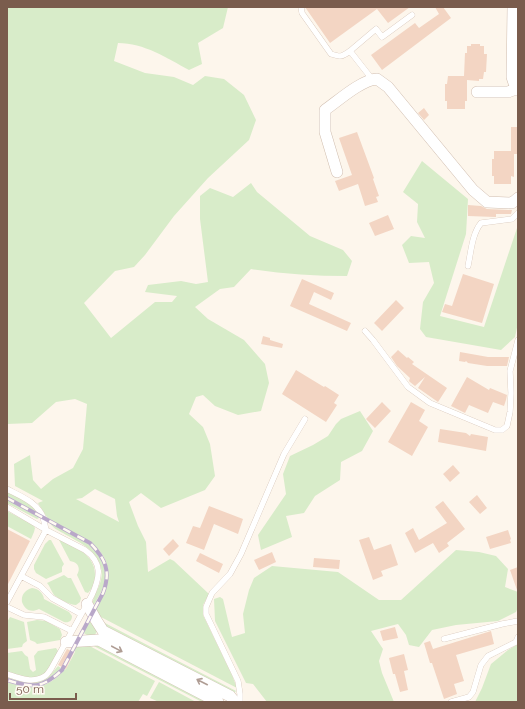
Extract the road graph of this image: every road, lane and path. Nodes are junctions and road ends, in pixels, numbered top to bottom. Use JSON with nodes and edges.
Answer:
{"nodes":[{"id":1,"x":301,"y":7,"type":"edge"},
{"id":2,"x":513,"y":7,"type":"edge"},
{"id":3,"x":412,"y":15,"type":"dead end"},
{"id":4,"x":350,"y":51,"type":"junction"},
{"id":5,"x":372,"y":79,"type":"junction"},
{"id":6,"x":517,"y":89,"type":"edge"},
{"id":7,"x":477,"y":92,"type":"dead end"},
{"id":8,"x":337,"y":172,"type":"dead end"},
{"id":9,"x":518,"y":198,"type":"edge"},
{"id":10,"x":518,"y":213,"type":"edge"},
{"id":11,"x":468,"y":266,"type":"dead end"},
{"id":12,"x":365,"y":331,"type":"dead end"},
{"id":13,"x":518,"y":340,"type":"edge"},
{"id":14,"x":305,"y":419,"type":"dead end"},
{"id":15,"x":7,"y":489,"type":"edge"},
{"id":16,"x":7,"y":507,"type":"edge"},
{"id":17,"x":46,"y":530,"type":"junction"},
{"id":18,"x":21,"y":576,"type":"junction"},
{"id":19,"x":7,"y":602,"type":"edge"},
{"id":20,"x":87,"y":604,"type":"junction"},
{"id":21,"x":7,"y":607,"type":"edge"},
{"id":22,"x":82,"y":614,"type":"junction"},
{"id":23,"x":518,"y":621,"type":"edge"},
{"id":24,"x":72,"y":631,"type":"junction"},
{"id":25,"x":101,"y":635,"type":"junction"},
{"id":26,"x":518,"y":637,"type":"edge"},
{"id":27,"x":444,"y":638,"type":"dead end"},
{"id":28,"x":66,"y":642,"type":"junction"},
{"id":29,"x":7,"y":674,"type":"edge"},
{"id":30,"x":218,"y":702,"type":"edge"},
{"id":31,"x":235,"y":702,"type":"edge"},
{"id":32,"x":240,"y":702,"type":"edge"},
{"id":33,"x":451,"y":702,"type":"edge"}],
"edges":[{"from":1,"to":4,"type":"lane"},
{"from":2,"to":6,"type":"street"},
{"from":3,"to":4,"type":"lane"},
{"from":4,"to":5,"type":"lane"},
{"from":5,"to":8,"type":"street"},
{"from":5,"to":9,"type":"street"},
{"from":6,"to":7,"type":"street"},
{"from":10,"to":11,"type":"lane"},
{"from":12,"to":13,"type":"lane"},
{"from":14,"to":32,"type":"lane"},
{"from":15,"to":17,"type":"lane"},
{"from":16,"to":17,"type":"lane"},
{"from":17,"to":18,"type":"lane"},
{"from":17,"to":20,"type":"lane"},
{"from":18,"to":19,"type":"lane"},
{"from":18,"to":22,"type":"lane"},
{"from":20,"to":22,"type":"lane"},
{"from":20,"to":25,"type":"street"},
{"from":21,"to":24,"type":"lane"},
{"from":22,"to":24,"type":"lane"},
{"from":23,"to":27,"type":"lane"},
{"from":24,"to":28,"type":"lane"},
{"from":25,"to":28,"type":"street"},
{"from":25,"to":30,"type":"street","one_way":true},
{"from":31,"to":25,"type":"street","one_way":true},
{"from":26,"to":33,"type":"lane"},
{"from":28,"to":29,"type":"lane"}]}
